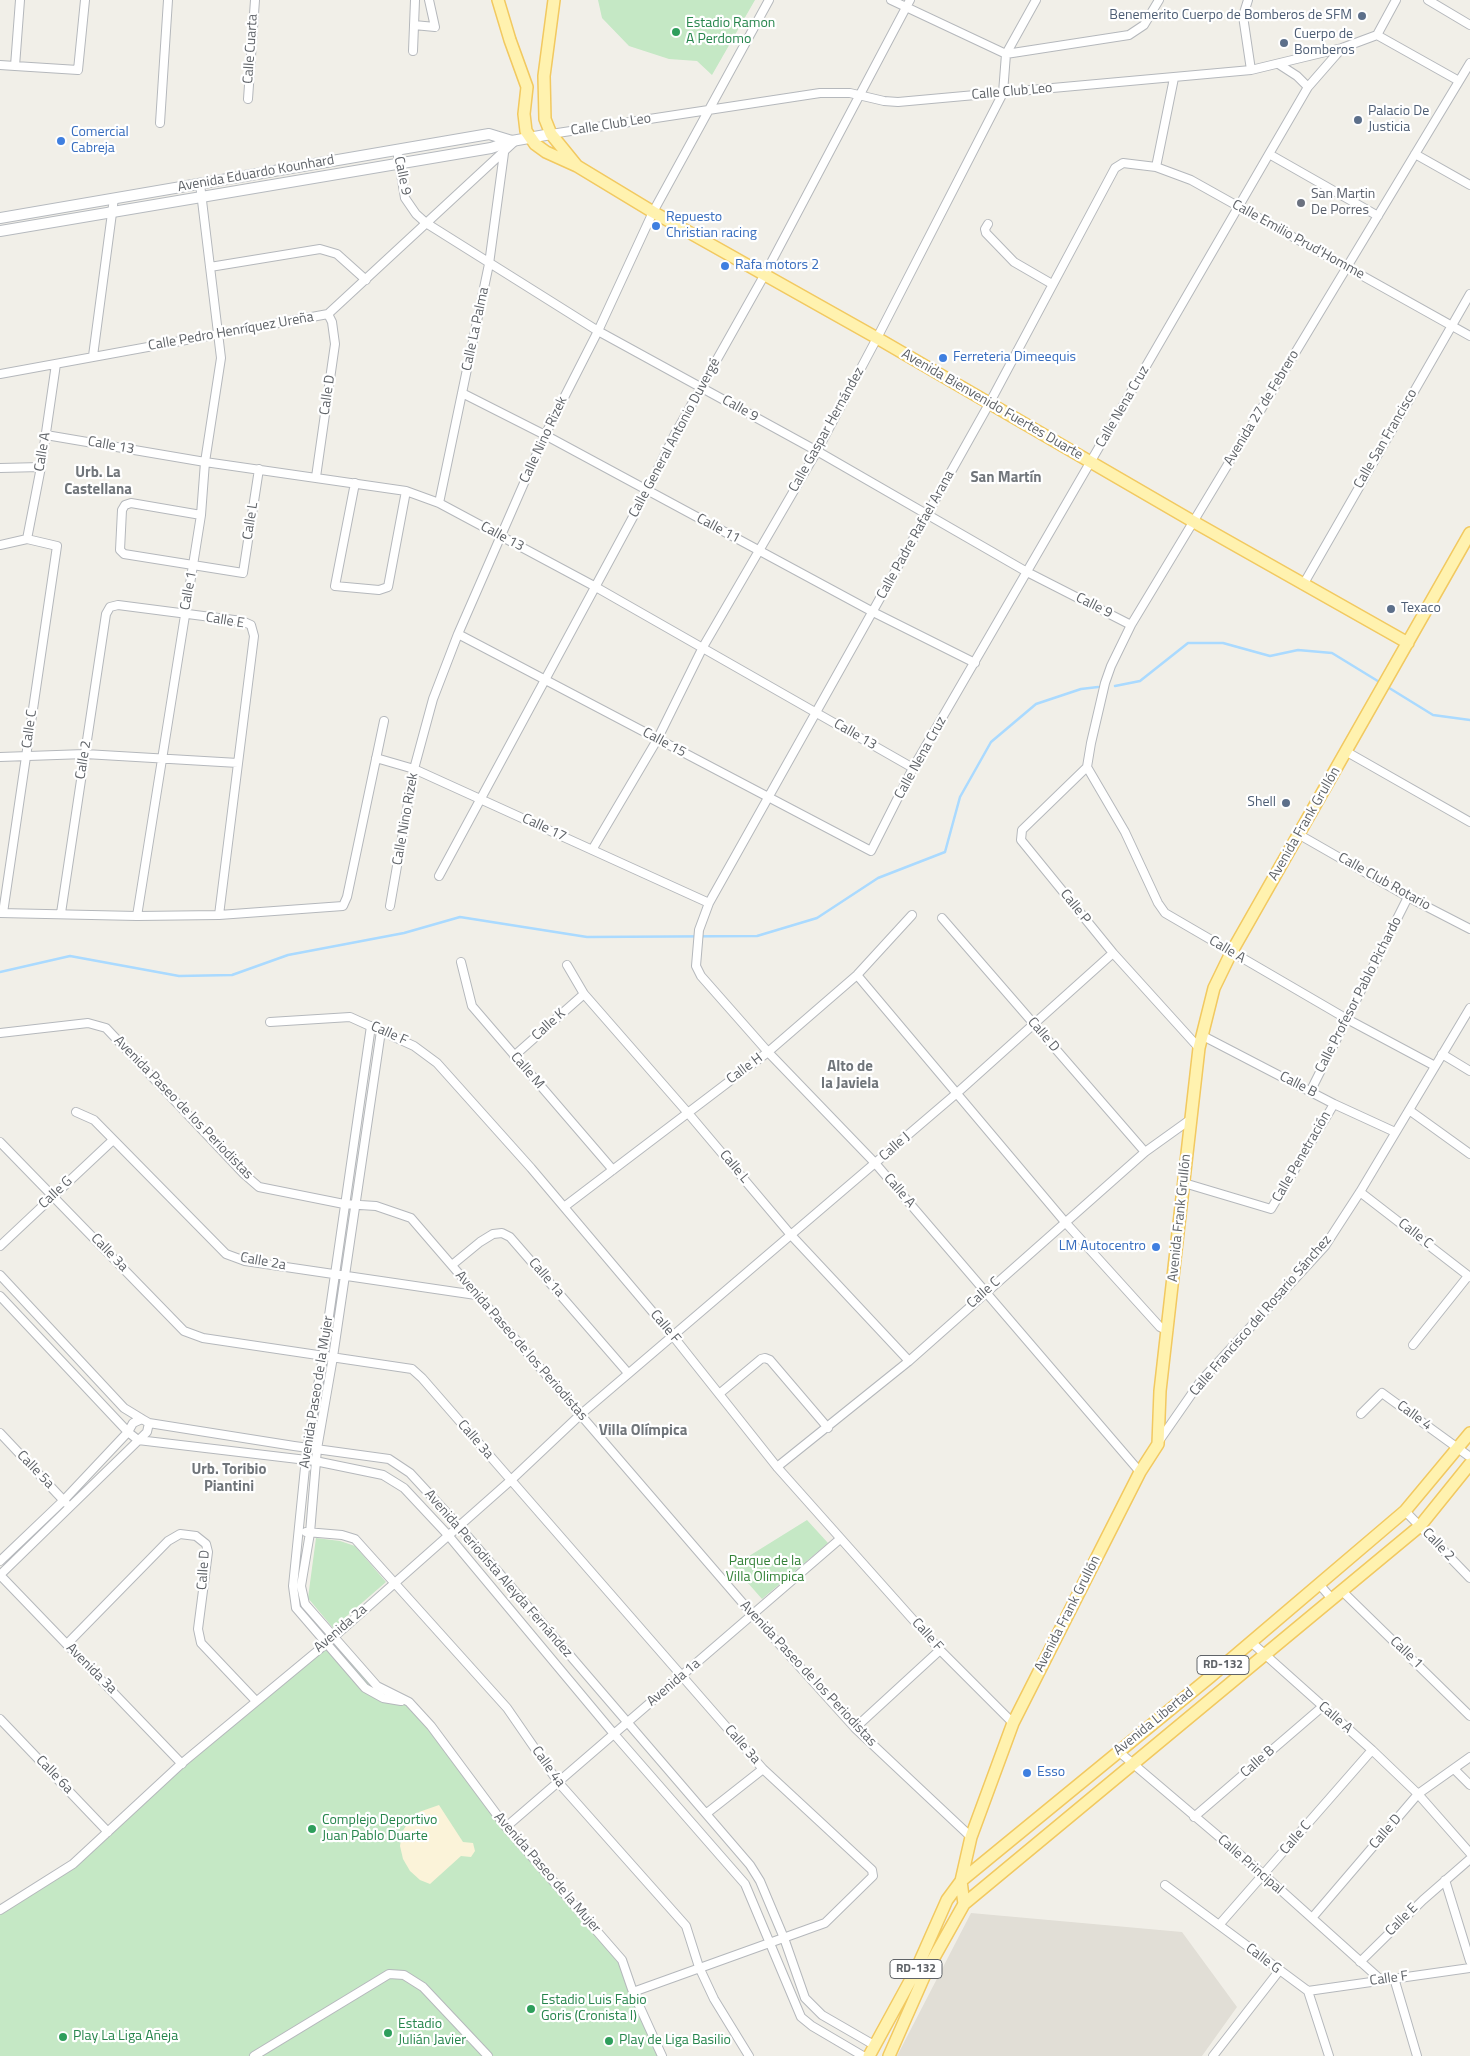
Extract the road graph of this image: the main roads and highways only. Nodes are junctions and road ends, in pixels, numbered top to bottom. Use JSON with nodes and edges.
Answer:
{"nodes":[{"id":1,"x":498,"y":0,"type":"edge"},
{"id":2,"x":554,"y":0,"type":"edge"},
{"id":3,"x":544,"y":76,"type":"junction"},
{"id":4,"x":525,"y":77,"type":"junction"},
{"id":5,"x":577,"y":166,"type":"junction"},
{"id":6,"x":1470,"y":534,"type":"edge"},
{"id":7,"x":1470,"y":540,"type":"edge"},
{"id":8,"x":1459,"y":554,"type":"junction"},
{"id":9,"x":1408,"y":643,"type":"junction"},
{"id":10,"x":1470,"y":1433,"type":"edge"},
{"id":11,"x":1470,"y":1464,"type":"edge"},
{"id":12,"x":961,"y":1881,"type":"junction"},
{"id":13,"x":964,"y":1904,"type":"junction"},
{"id":14,"x":869,"y":2056,"type":"edge"},
{"id":15,"x":889,"y":2056,"type":"edge"}],
"edges":[{"from":1,"to":4,"type":"main road"},
{"from":2,"to":3,"type":"main road"},
{"from":3,"to":4,"type":"main road"},
{"from":3,"to":5,"type":"main road","name":"Avenida Bienvenido Fuertes Duarte"},
{"from":4,"to":5,"type":"main road","name":"Avenida Bienvenido Fuertes Duarte"},
{"from":5,"to":9,"type":"main road","name":"Avenida Bienvenido Fuertes Duarte"},
{"from":6,"to":8,"type":"main road"},
{"from":7,"to":8,"type":"main road"},
{"from":8,"to":9,"type":"main road","name":"Avenida Frank Grullón"},
{"from":9,"to":12,"type":"main road","name":"Avenida Frank Grullón"},
{"from":10,"to":12,"type":"main road","name":"Avenida Libertad","number":"RD-132"},
{"from":11,"to":13,"type":"main road","name":"Avenida Libertad","number":"RD-132"},
{"from":12,"to":13,"type":"main road","name":"Avenida Frank Grullón"},
{"from":12,"to":14,"type":"main road","number":"RD-132"},
{"from":13,"to":15,"type":"main road","number":"RD-132"}]}
